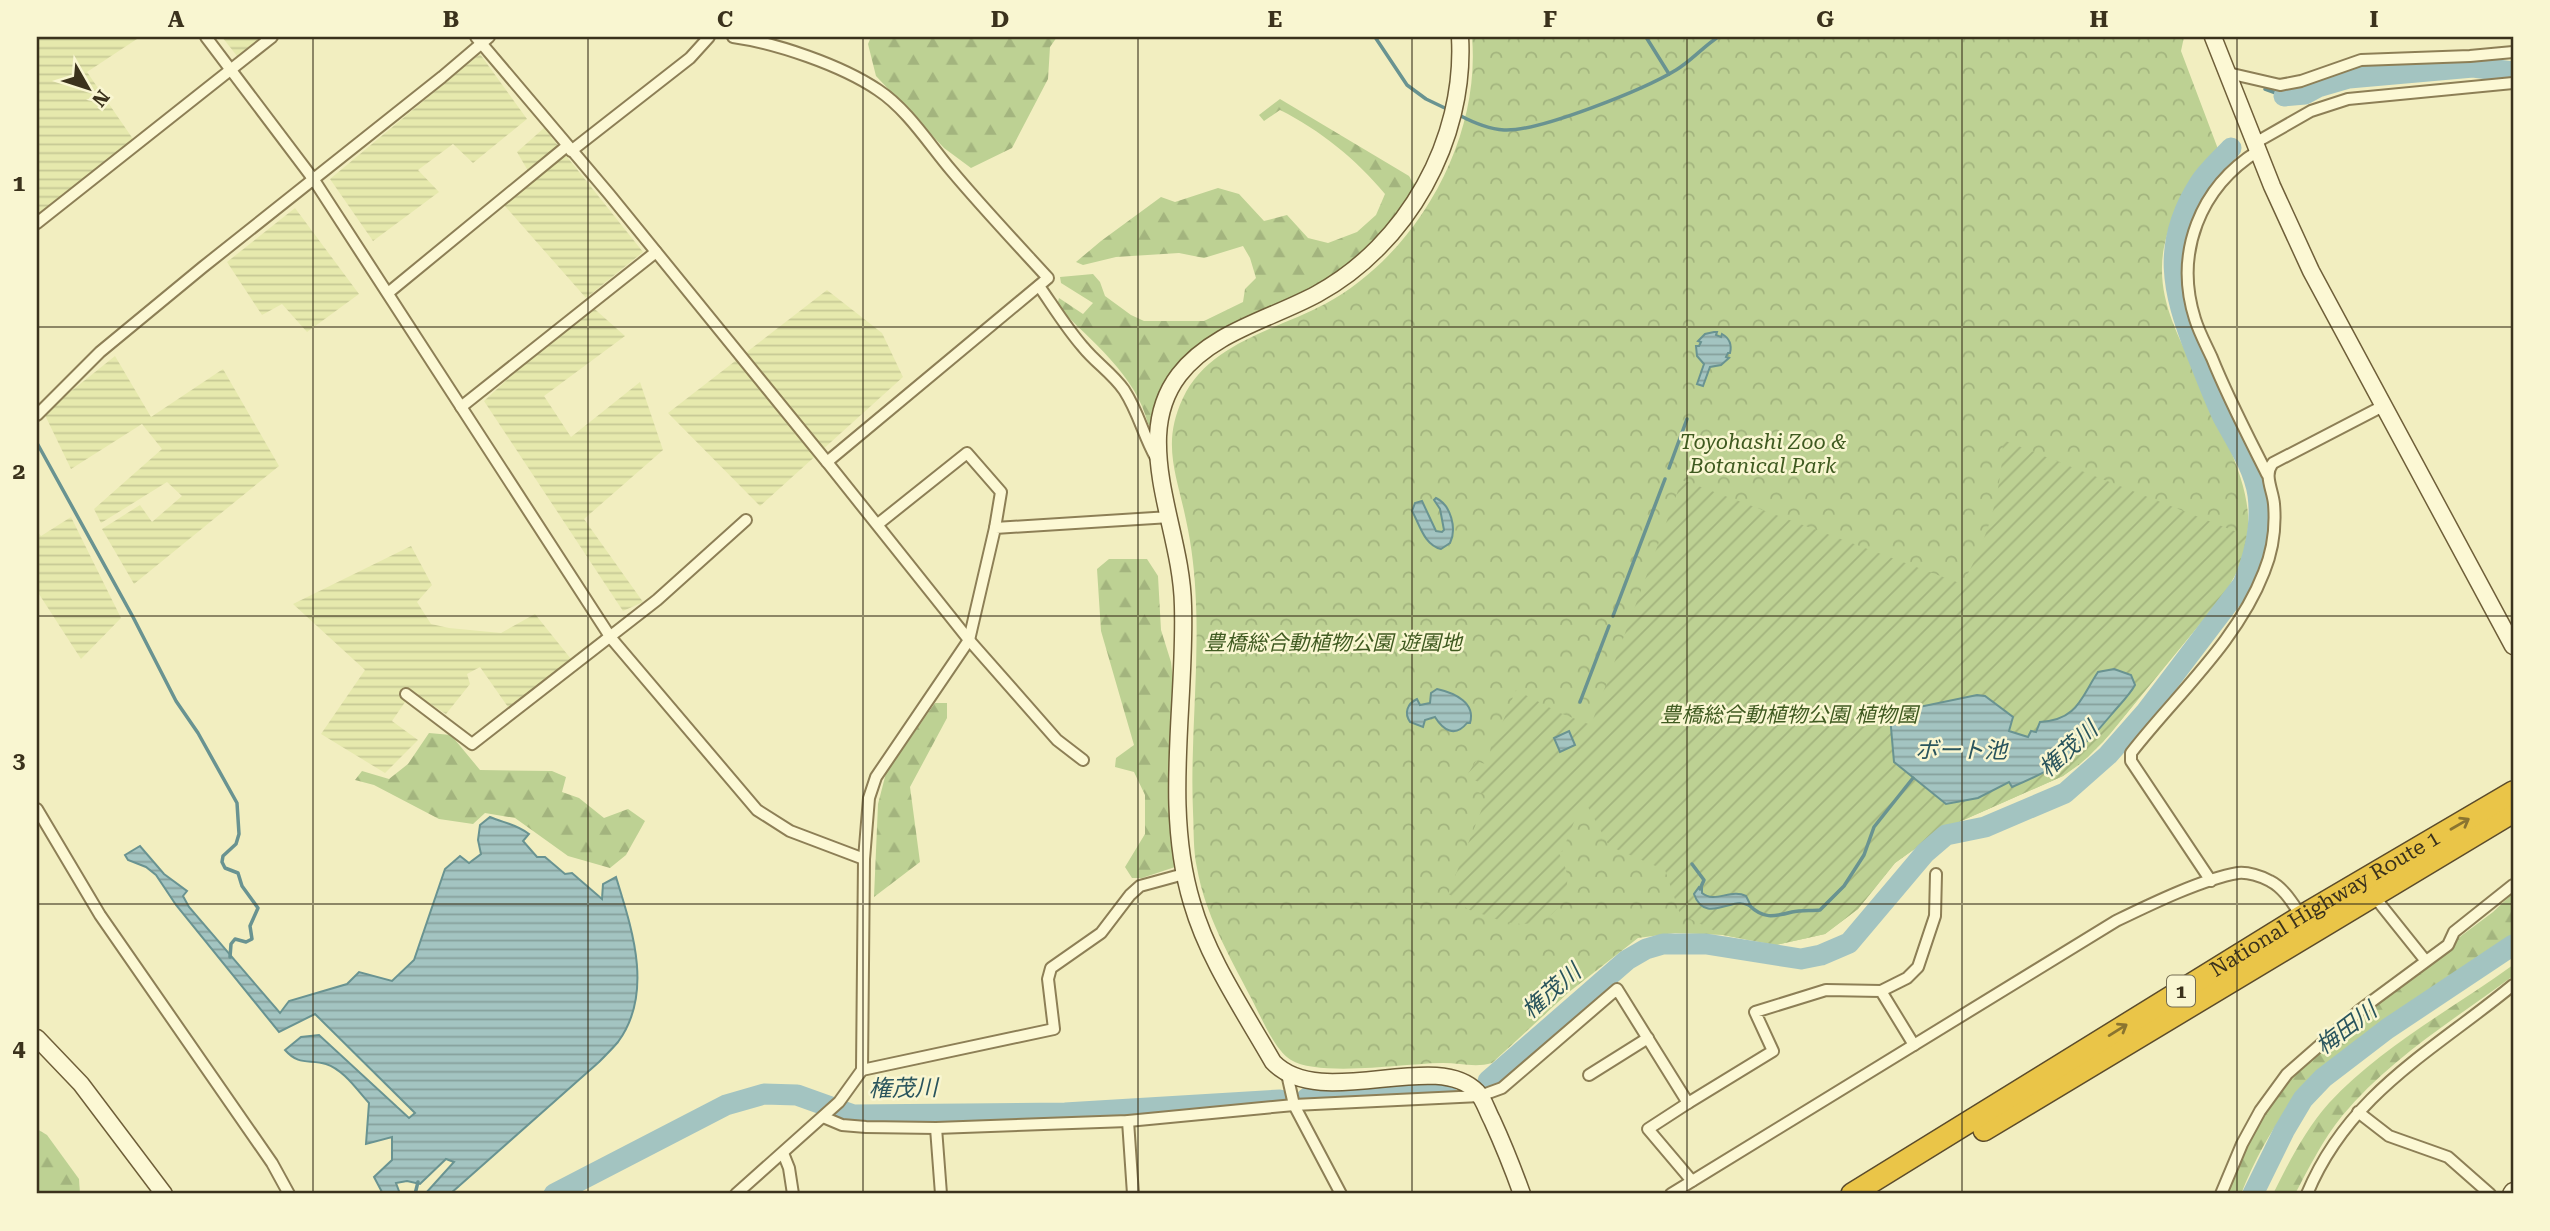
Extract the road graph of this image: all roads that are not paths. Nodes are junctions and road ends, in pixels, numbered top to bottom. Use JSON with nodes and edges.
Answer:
{"nodes":[{"id":1,"x":205,"y":37,"type":"edge"},
{"id":2,"x":272,"y":37,"type":"edge"},
{"id":3,"x":709,"y":37,"type":"edge"},
{"id":4,"x":733,"y":37,"type":"edge"},
{"id":5,"x":1460,"y":37,"type":"edge"},
{"id":6,"x":2213,"y":37,"type":"edge"},
{"id":7,"x":482,"y":39,"type":"edge"},
{"id":8,"x":2513,"y":52,"type":"edge"},
{"id":9,"x":232,"y":69,"type":"junction"},
{"id":10,"x":2228,"y":73,"type":"junction"},
{"id":11,"x":2513,"y":83,"type":"edge"},
{"id":12,"x":2256,"y":147,"type":"junction"},
{"id":13,"x":569,"y":149,"type":"junction"},
{"id":14,"x":314,"y":180,"type":"junction"},
{"id":15,"x":37,"y":223,"type":"edge"},
{"id":16,"x":656,"y":252,"type":"junction"},
{"id":17,"x":1039,"y":286,"type":"junction"},
{"id":18,"x":387,"y":293,"type":"junction"},
{"id":19,"x":2382,"y":406,"type":"junction"},
{"id":20,"x":461,"y":407,"type":"junction"},
{"id":21,"x":37,"y":415,"type":"edge"},
{"id":22,"x":827,"y":462,"type":"junction"},
{"id":23,"x":1159,"y":464,"type":"junction"},
{"id":24,"x":2267,"y":474,"type":"junction"},
{"id":25,"x":1170,"y":517,"type":"junction"},
{"id":26,"x":746,"y":520,"type":"dead end"},
{"id":27,"x":878,"y":524,"type":"junction"},
{"id":28,"x":995,"y":528,"type":"junction"},
{"id":29,"x":611,"y":638,"type":"junction"},
{"id":30,"x":969,"y":639,"type":"junction"},
{"id":31,"x":2513,"y":646,"type":"edge"},
{"id":32,"x":406,"y":694,"type":"dead end"},
{"id":33,"x":1083,"y":760,"type":"dead end"},
{"id":34,"x":2513,"y":792,"type":"edge"},
{"id":35,"x":37,"y":810,"type":"edge"},
{"id":36,"x":2513,"y":812,"type":"edge"},
{"id":37,"x":864,"y":859,"type":"junction"},
{"id":38,"x":1184,"y":874,"type":"junction"},
{"id":39,"x":1936,"y":874,"type":"dead end"},
{"id":40,"x":2211,"y":881,"type":"junction"},
{"id":41,"x":2513,"y":885,"type":"edge"},
{"id":42,"x":2374,"y":895,"type":"junction"},
{"id":43,"x":2307,"y":924,"type":"junction"},
{"id":44,"x":2425,"y":960,"type":"junction"},
{"id":45,"x":2513,"y":985,"type":"edge"},
{"id":46,"x":1881,"y":991,"type":"junction"},
{"id":47,"x":37,"y":1038,"type":"edge"},
{"id":48,"x":1648,"y":1038,"type":"junction"},
{"id":49,"x":1914,"y":1045,"type":"junction"},
{"id":50,"x":862,"y":1070,"type":"junction"},
{"id":51,"x":1287,"y":1074,"type":"junction"},
{"id":52,"x":1589,"y":1075,"type":"dead end"},
{"id":53,"x":1480,"y":1096,"type":"junction"},
{"id":54,"x":1688,"y":1103,"type":"junction"},
{"id":55,"x":1294,"y":1105,"type":"junction"},
{"id":56,"x":2358,"y":1112,"type":"junction"},
{"id":57,"x":825,"y":1115,"type":"junction"},
{"id":58,"x":1128,"y":1121,"type":"junction"},
{"id":59,"x":936,"y":1128,"type":"junction"},
{"id":60,"x":783,"y":1153,"type":"junction"},
{"id":61,"x":1692,"y":1181,"type":"junction"},
{"id":62,"x":164,"y":1194,"type":"edge"},
{"id":63,"x":289,"y":1194,"type":"edge"},
{"id":64,"x":736,"y":1194,"type":"edge"},
{"id":65,"x":793,"y":1194,"type":"edge"},
{"id":66,"x":941,"y":1194,"type":"edge"},
{"id":67,"x":1133,"y":1194,"type":"edge"},
{"id":68,"x":1342,"y":1194,"type":"edge"},
{"id":69,"x":1522,"y":1194,"type":"edge"},
{"id":70,"x":1671,"y":1194,"type":"edge"},
{"id":71,"x":1852,"y":1194,"type":"edge"},
{"id":72,"x":1880,"y":1194,"type":"edge"},
{"id":73,"x":2221,"y":1194,"type":"edge"},
{"id":74,"x":2307,"y":1194,"type":"edge"},
{"id":75,"x":2490,"y":1194,"type":"edge"}],
"edges":[{"from":1,"to":9,"type":"street"},
{"from":2,"to":9,"type":"street"},
{"from":3,"to":13,"type":"street"},
{"from":4,"to":17,"type":"street"},
{"from":5,"to":23,"type":"street"},
{"from":6,"to":10,"type":"street"},
{"from":7,"to":13,"type":"street"},
{"from":7,"to":14,"type":"street"},
{"from":8,"to":10,"type":"street"},
{"from":9,"to":14,"type":"street"},
{"from":9,"to":15,"type":"street"},
{"from":10,"to":12,"type":"street"},
{"from":11,"to":12,"type":"street"},
{"from":12,"to":19,"type":"street"},
{"from":12,"to":24,"type":"street"},
{"from":13,"to":16,"type":"street"},
{"from":13,"to":18,"type":"street"},
{"from":14,"to":18,"type":"street"},
{"from":14,"to":21,"type":"street"},
{"from":16,"to":20,"type":"street"},
{"from":16,"to":22,"type":"street"},
{"from":17,"to":22,"type":"street"},
{"from":17,"to":23,"type":"street"},
{"from":18,"to":20,"type":"street"},
{"from":19,"to":24,"type":"street"},
{"from":19,"to":31,"type":"street"},
{"from":20,"to":29,"type":"street"},
{"from":22,"to":27,"type":"street"},
{"from":23,"to":25,"type":"street"},
{"from":24,"to":40,"type":"street"},
{"from":25,"to":28,"type":"street"},
{"from":25,"to":38,"type":"street"},
{"from":26,"to":29,"type":"street"},
{"from":27,"to":28,"type":"street"},
{"from":27,"to":30,"type":"street"},
{"from":28,"to":30,"type":"street"},
{"from":29,"to":32,"type":"street"},
{"from":29,"to":37,"type":"street"},
{"from":30,"to":33,"type":"street"},
{"from":30,"to":37,"type":"street"},
{"from":43,"to":34,"type":"highway","name":"National Highway Route 1","number":"1","one_way":true},
{"from":35,"to":63,"type":"street"},
{"from":36,"to":42,"type":"highway","name":"National Highway Route 1","number":"1"},
{"from":37,"to":50,"type":"street"},
{"from":38,"to":50,"type":"street"},
{"from":38,"to":51,"type":"street"},
{"from":39,"to":46,"type":"street"},
{"from":40,"to":43,"type":"street"},
{"from":40,"to":49,"type":"street"},
{"from":41,"to":44,"type":"street"},
{"from":42,"to":43,"type":"highway","name":"National Highway Route 1","number":"1"},
{"from":42,"to":44,"type":"street"},
{"from":71,"to":43,"type":"highway","name":"National Highway Route 1","number":"1","one_way":true},
{"from":43,"to":72,"type":"highway","name":"National Highway Route 1","number":"1"},
{"from":44,"to":73,"type":"street"},
{"from":45,"to":56,"type":"street"},
{"from":46,"to":49,"type":"street"},
{"from":46,"to":54,"type":"street"},
{"from":47,"to":62,"type":"street"},
{"from":48,"to":52,"type":"street"},
{"from":48,"to":53,"type":"street"},
{"from":48,"to":54,"type":"street"},
{"from":49,"to":61,"type":"street"},
{"from":50,"to":57,"type":"street"},
{"from":51,"to":53,"type":"street"},
{"from":51,"to":55,"type":"street"},
{"from":53,"to":55,"type":"street"},
{"from":53,"to":69,"type":"street"},
{"from":54,"to":61,"type":"street"},
{"from":55,"to":58,"type":"street"},
{"from":55,"to":68,"type":"street"},
{"from":56,"to":74,"type":"street"},
{"from":56,"to":75,"type":"street"},
{"from":57,"to":59,"type":"street"},
{"from":57,"to":60,"type":"street"},
{"from":58,"to":59,"type":"street"},
{"from":58,"to":67,"type":"street"},
{"from":59,"to":66,"type":"street"},
{"from":60,"to":64,"type":"street"},
{"from":60,"to":65,"type":"street"},
{"from":61,"to":70,"type":"street"}]}
